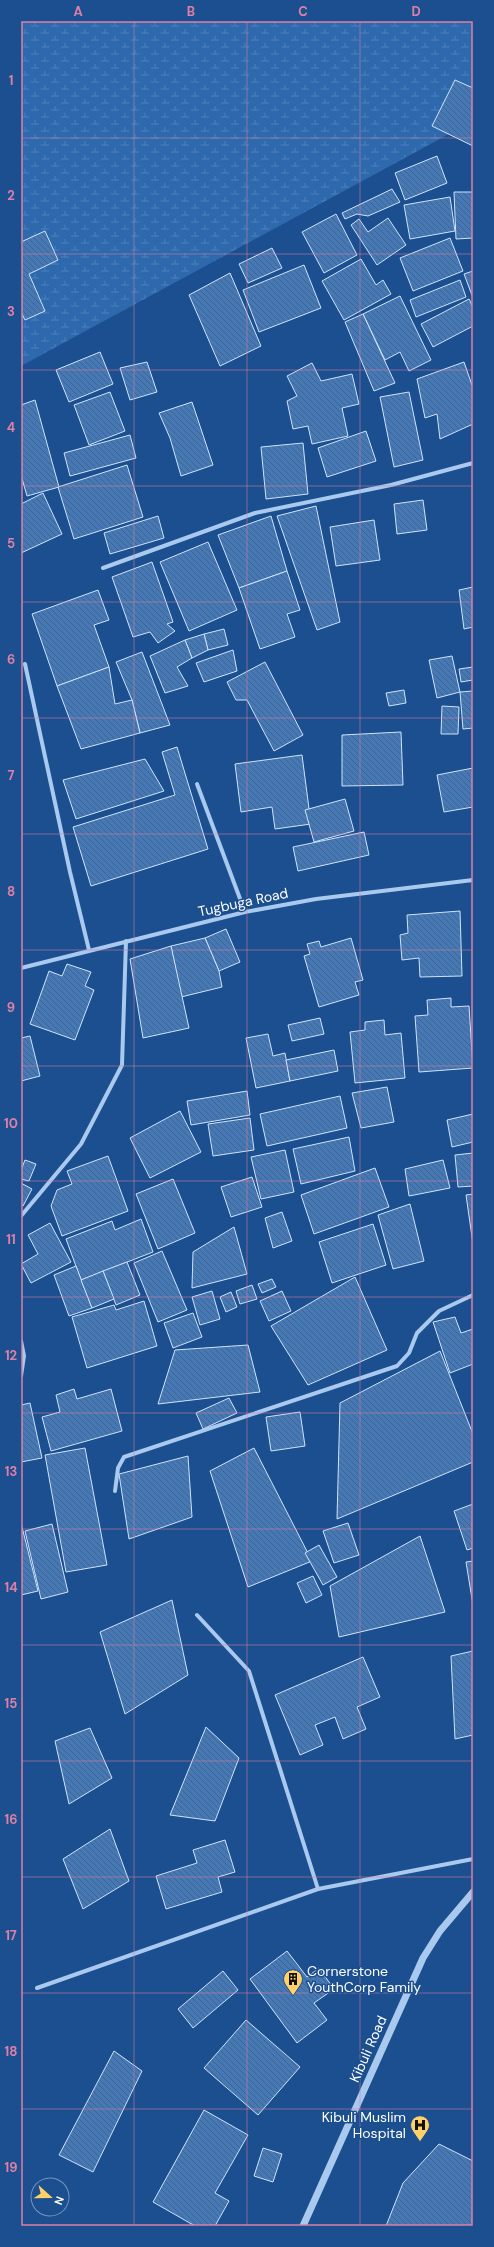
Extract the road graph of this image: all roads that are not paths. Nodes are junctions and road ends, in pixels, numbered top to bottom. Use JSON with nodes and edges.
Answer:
{"nodes":[{"id":1,"x":473,"y":463,"type":"edge"},
{"id":2,"x":103,"y":568,"type":"dead end"},
{"id":3,"x":25,"y":664,"type":"dead end"},
{"id":4,"x":197,"y":784,"type":"dead end"},
{"id":5,"x":473,"y":880,"type":"edge"},
{"id":6,"x":245,"y":912,"type":"junction"},
{"id":7,"x":126,"y":941,"type":"junction"},
{"id":8,"x":89,"y":950,"type":"junction"},
{"id":9,"x":21,"y":968,"type":"edge"},
{"id":10,"x":21,"y":1216,"type":"edge"},
{"id":11,"x":473,"y":1294,"type":"edge"},
{"id":12,"x":21,"y":1341,"type":"edge"},
{"id":13,"x":21,"y":1376,"type":"edge"},
{"id":14,"x":115,"y":1491,"type":"dead end"},
{"id":15,"x":197,"y":1614,"type":"dead end"},
{"id":16,"x":473,"y":1859,"type":"edge"},
{"id":17,"x":318,"y":1889,"type":"junction"},
{"id":18,"x":473,"y":1892,"type":"edge"},
{"id":19,"x":37,"y":1988,"type":"dead end"},
{"id":20,"x":303,"y":2226,"type":"edge"}],
"edges":[{"from":1,"to":2,"type":"street"},
{"from":3,"to":8,"type":"street"},
{"from":4,"to":6,"type":"street"},
{"from":5,"to":6,"type":"street","name":"Tugbuga Road"},
{"from":6,"to":7,"type":"street","name":"Tugbuga Road"},
{"from":7,"to":8,"type":"street","name":"Tugbuga Road"},
{"from":7,"to":10,"type":"street"},
{"from":8,"to":9,"type":"street","name":"Tugbuga Road"},
{"from":11,"to":14,"type":"street"},
{"from":12,"to":13,"type":"street"},
{"from":15,"to":17,"type":"street"},
{"from":16,"to":17,"type":"street"},
{"from":17,"to":19,"type":"street"},
{"from":18,"to":20,"type":"street","name":"Kibuli Road"}]}
